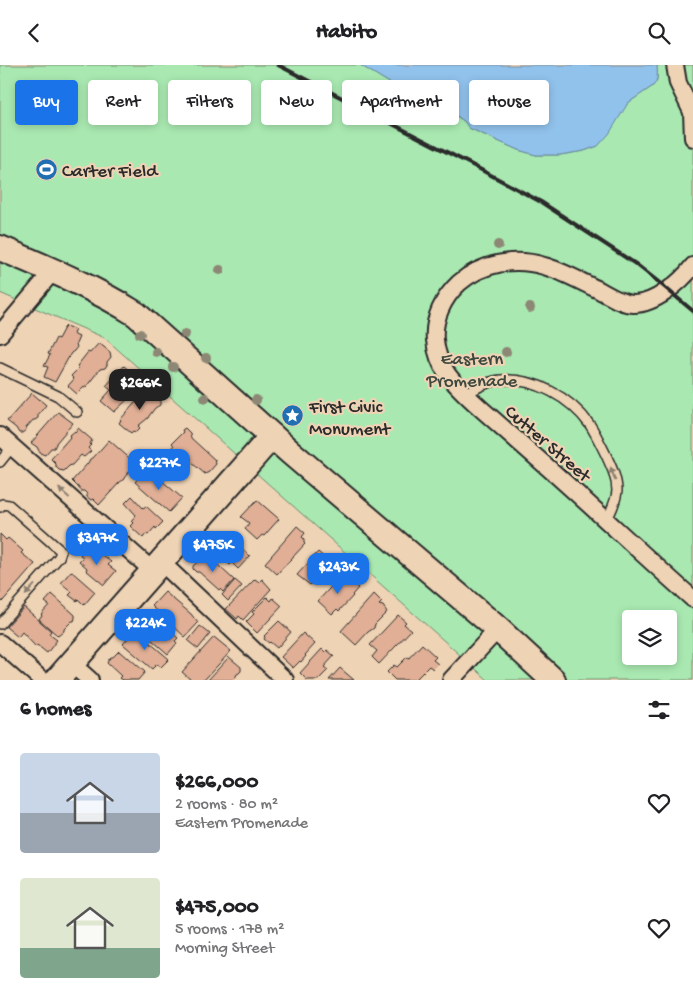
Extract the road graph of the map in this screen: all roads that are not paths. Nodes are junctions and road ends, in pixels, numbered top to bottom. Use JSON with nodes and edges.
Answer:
{"nodes":[{"id":1,"x":675,"y":65,"type":"edge"},
{"id":2,"x":693,"y":107,"type":"edge"},
{"id":3,"x":693,"y":138,"type":"edge"},
{"id":4,"x":0,"y":248,"type":"edge"},
{"id":5,"x":692,"y":270,"type":"edge"},
{"id":6,"x":52,"y":271,"type":"junction"},
{"id":7,"x":0,"y":334,"type":"edge"},
{"id":8,"x":0,"y":368,"type":"edge"},
{"id":9,"x":466,"y":394,"type":"junction"},
{"id":10,"x":77,"y":412,"type":"dead end"},
{"id":11,"x":0,"y":436,"type":"edge"},
{"id":12,"x":272,"y":436,"type":"junction"},
{"id":13,"x":12,"y":447,"type":"junction"},
{"id":14,"x":0,"y":462,"type":"edge"},
{"id":15,"x":1,"y":506,"type":"edge"},
{"id":16,"x":607,"y":520,"type":"junction"},
{"id":17,"x":157,"y":567,"type":"junction"},
{"id":18,"x":693,"y":599,"type":"edge"},
{"id":19,"x":0,"y":624,"type":"edge"},
{"id":20,"x":498,"y":629,"type":"junction"},
{"id":21,"x":0,"y":643,"type":"edge"},
{"id":22,"x":64,"y":672,"type":"edge"},
{"id":23,"x":42,"y":680,"type":"edge"},
{"id":24,"x":90,"y":680,"type":"edge"},
{"id":25,"x":285,"y":680,"type":"edge"},
{"id":26,"x":451,"y":680,"type":"edge"},
{"id":27,"x":553,"y":680,"type":"edge"}],
"edges":[{"from":1,"to":2,"type":"street"},
{"from":2,"to":3,"type":"street"},
{"from":4,"to":6,"type":"street"},
{"from":5,"to":9,"type":"street","name":"Cutter Street"},
{"from":6,"to":7,"type":"street"},
{"from":6,"to":12,"type":"street"},
{"from":8,"to":10,"type":"lane"},
{"from":9,"to":16,"type":"street","name":"Cutter Street"},
{"from":16,"to":9,"type":"lane","one_way":true},
{"from":11,"to":13,"type":"street"},
{"from":12,"to":17,"type":"street"},
{"from":12,"to":20,"type":"street"},
{"from":13,"to":14,"type":"lane"},
{"from":17,"to":13,"type":"street","one_way":true},
{"from":15,"to":19,"type":"lane","one_way":true},
{"from":16,"to":18,"type":"street","name":"Cutter Street"},
{"from":17,"to":22,"type":"street"},
{"from":17,"to":25,"type":"street"},
{"from":20,"to":26,"type":"street"},
{"from":20,"to":27,"type":"street"},
{"from":21,"to":23,"type":"street"},
{"from":22,"to":24,"type":"street"}]}
